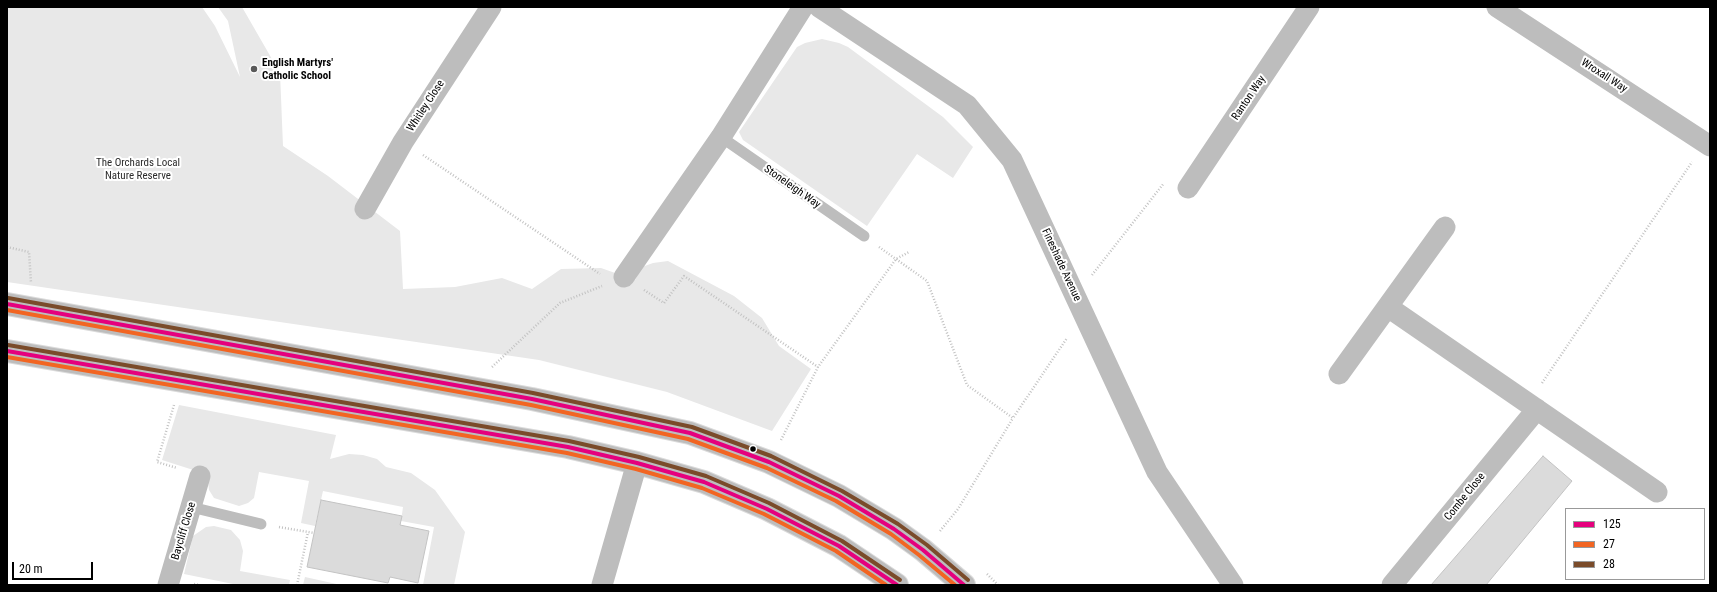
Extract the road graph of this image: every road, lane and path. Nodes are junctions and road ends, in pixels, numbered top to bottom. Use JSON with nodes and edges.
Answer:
{"nodes":[{"id":1,"x":491,"y":7,"type":"edge"},
{"id":2,"x":803,"y":7,"type":"edge"},
{"id":3,"x":819,"y":7,"type":"edge"},
{"id":4,"x":1309,"y":7,"type":"edge"},
{"id":5,"x":1497,"y":7,"type":"edge"},
{"id":6,"x":721,"y":137,"type":"junction"},
{"id":7,"x":1708,"y":141,"type":"edge"},
{"id":8,"x":403,"y":142,"type":"junction"},
{"id":9,"x":1188,"y":188,"type":"joint"},
{"id":10,"x":365,"y":209,"type":"dead end"},
{"id":11,"x":1445,"y":227,"type":"dead end"},
{"id":12,"x":864,"y":236,"type":"joint"},
{"id":13,"x":7,"y":247,"type":"edge"},
{"id":14,"x":909,"y":252,"type":"dead end"},
{"id":15,"x":896,"y":259,"type":"junction"},
{"id":16,"x":618,"y":279,"type":"junction"},
{"id":17,"x":7,"y":304,"type":"edge"},
{"id":18,"x":1079,"y":305,"type":"junction"},
{"id":19,"x":1388,"y":307,"type":"junction"},
{"id":20,"x":31,"y":308,"type":"junction"},
{"id":21,"x":7,"y":351,"type":"edge"},
{"id":22,"x":818,"y":367,"type":"junction"},
{"id":23,"x":491,"y":368,"type":"dead end"},
{"id":24,"x":1339,"y":374,"type":"dead end"},
{"id":25,"x":181,"y":382,"type":"junction"},
{"id":26,"x":1533,"y":406,"type":"junction"},
{"id":27,"x":1013,"y":418,"type":"junction"},
{"id":28,"x":778,"y":445,"type":"dead end"},
{"id":29,"x":637,"y":463,"type":"junction"},
{"id":30,"x":200,"y":476,"type":"joint"},
{"id":31,"x":1657,"y":492,"type":"dead end"},
{"id":32,"x":191,"y":507,"type":"junction"},
{"id":33,"x":261,"y":524,"type":"joint"},
{"id":34,"x":308,"y":532,"type":"junction"},
{"id":35,"x":314,"y":533,"type":"dead end"},
{"id":36,"x":937,"y":535,"type":"dead end"},
{"id":37,"x":168,"y":585,"type":"edge"},
{"id":38,"x":297,"y":585,"type":"edge"},
{"id":39,"x":602,"y":585,"type":"edge"},
{"id":40,"x":897,"y":585,"type":"edge"},
{"id":41,"x":964,"y":585,"type":"edge"},
{"id":42,"x":1233,"y":585,"type":"edge"},
{"id":43,"x":1392,"y":585,"type":"edge"}],
"edges":[{"from":1,"to":8,"type":"street","name":"Whitley Close"},
{"from":2,"to":6,"type":"street"},
{"from":3,"to":18,"type":"street","name":"Fineshade Avenue"},
{"from":4,"to":9,"type":"street","name":"Ranton Way"},
{"from":5,"to":7,"type":"street","name":"Wroxall Way"},
{"from":6,"to":12,"type":"lane","name":"Stoneleigh Way"},
{"from":6,"to":16,"type":"street"},
{"from":7,"to":26,"type":"path"},
{"from":8,"to":10,"type":"street","name":"Whitley Close"},
{"from":8,"to":16,"type":"path"},
{"from":9,"to":18,"type":"path"},
{"from":11,"to":19,"type":"street"},
{"from":12,"to":15,"type":"path"},
{"from":13,"to":20,"type":"path"},
{"from":14,"to":15,"type":"path"},
{"from":15,"to":22,"type":"path"},
{"from":15,"to":27,"type":"path"},
{"from":16,"to":22,"type":"path"},
{"from":16,"to":23,"type":"path"},
{"from":17,"to":20,"type":"main road"},
{"from":18,"to":27,"type":"path"},
{"from":18,"to":42,"type":"street","name":"Fineshade Avenue"},
{"from":19,"to":24,"type":"street"},
{"from":19,"to":26,"type":"street"},
{"from":20,"to":41,"type":"main road"},
{"from":21,"to":25,"type":"main road"},
{"from":22,"to":28,"type":"path"},
{"from":25,"to":29,"type":"main road"},
{"from":25,"to":30,"type":"path"},
{"from":26,"to":31,"type":"street"},
{"from":26,"to":43,"type":"street","name":"Combe Close"},
{"from":27,"to":36,"type":"path"},
{"from":29,"to":39,"type":"street"},
{"from":29,"to":40,"type":"main road"},
{"from":30,"to":32,"type":"street","name":"Baycliff Close"},
{"from":32,"to":33,"type":"lane"},
{"from":32,"to":37,"type":"street","name":"Baycliff Close"},
{"from":33,"to":34,"type":"path"},
{"from":34,"to":35,"type":"path"},
{"from":34,"to":38,"type":"path"}]}
